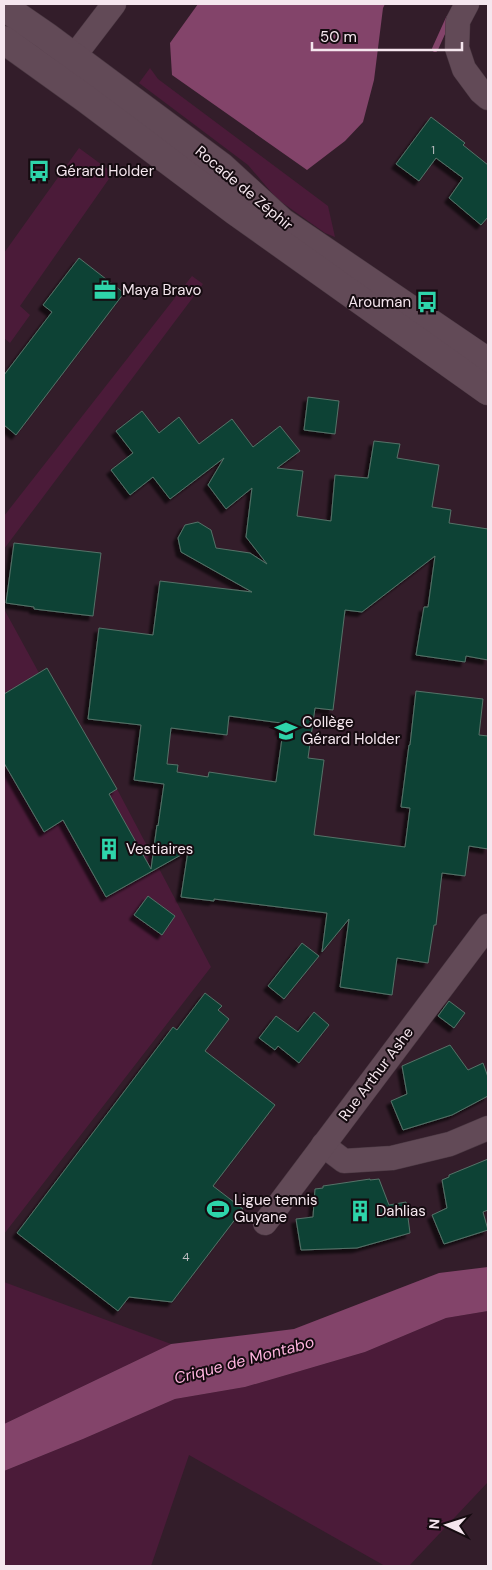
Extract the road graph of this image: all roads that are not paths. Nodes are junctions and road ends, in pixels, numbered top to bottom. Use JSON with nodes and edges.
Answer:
{"nodes":[{"id":1,"x":114,"y":4,"type":"edge"},
{"id":2,"x":467,"y":4,"type":"edge"},
{"id":3,"x":4,"y":7,"type":"edge"},
{"id":4,"x":4,"y":40,"type":"edge"},
{"id":5,"x":74,"y":57,"type":"junction"},
{"id":6,"x":57,"y":78,"type":"junction"},
{"id":7,"x":488,"y":98,"type":"edge"},
{"id":8,"x":488,"y":362,"type":"edge"},
{"id":9,"x":488,"y":391,"type":"edge"},
{"id":10,"x":488,"y":926,"type":"edge"},
{"id":11,"x":488,"y":1128,"type":"edge"},
{"id":12,"x":323,"y":1145,"type":"junction"},
{"id":13,"x":265,"y":1223,"type":"dead end"}],
"edges":[{"from":1,"to":5,"type":"street"},
{"from":2,"to":7,"type":"street"},
{"from":3,"to":5,"type":"main road","name":"Rocade de Zéphir"},
{"from":4,"to":6,"type":"main road","name":"Rocade de Zéphir"},
{"from":5,"to":6,"type":"street"},
{"from":5,"to":8,"type":"main road","name":"Rocade de Zéphir"},
{"from":6,"to":9,"type":"main road","name":"Rocade de Zéphir"},
{"from":10,"to":12,"type":"street","name":"Rue Arthur Ashe"},
{"from":11,"to":12,"type":"street"},
{"from":12,"to":13,"type":"street","name":"Rue Arthur Ashe"}]}
